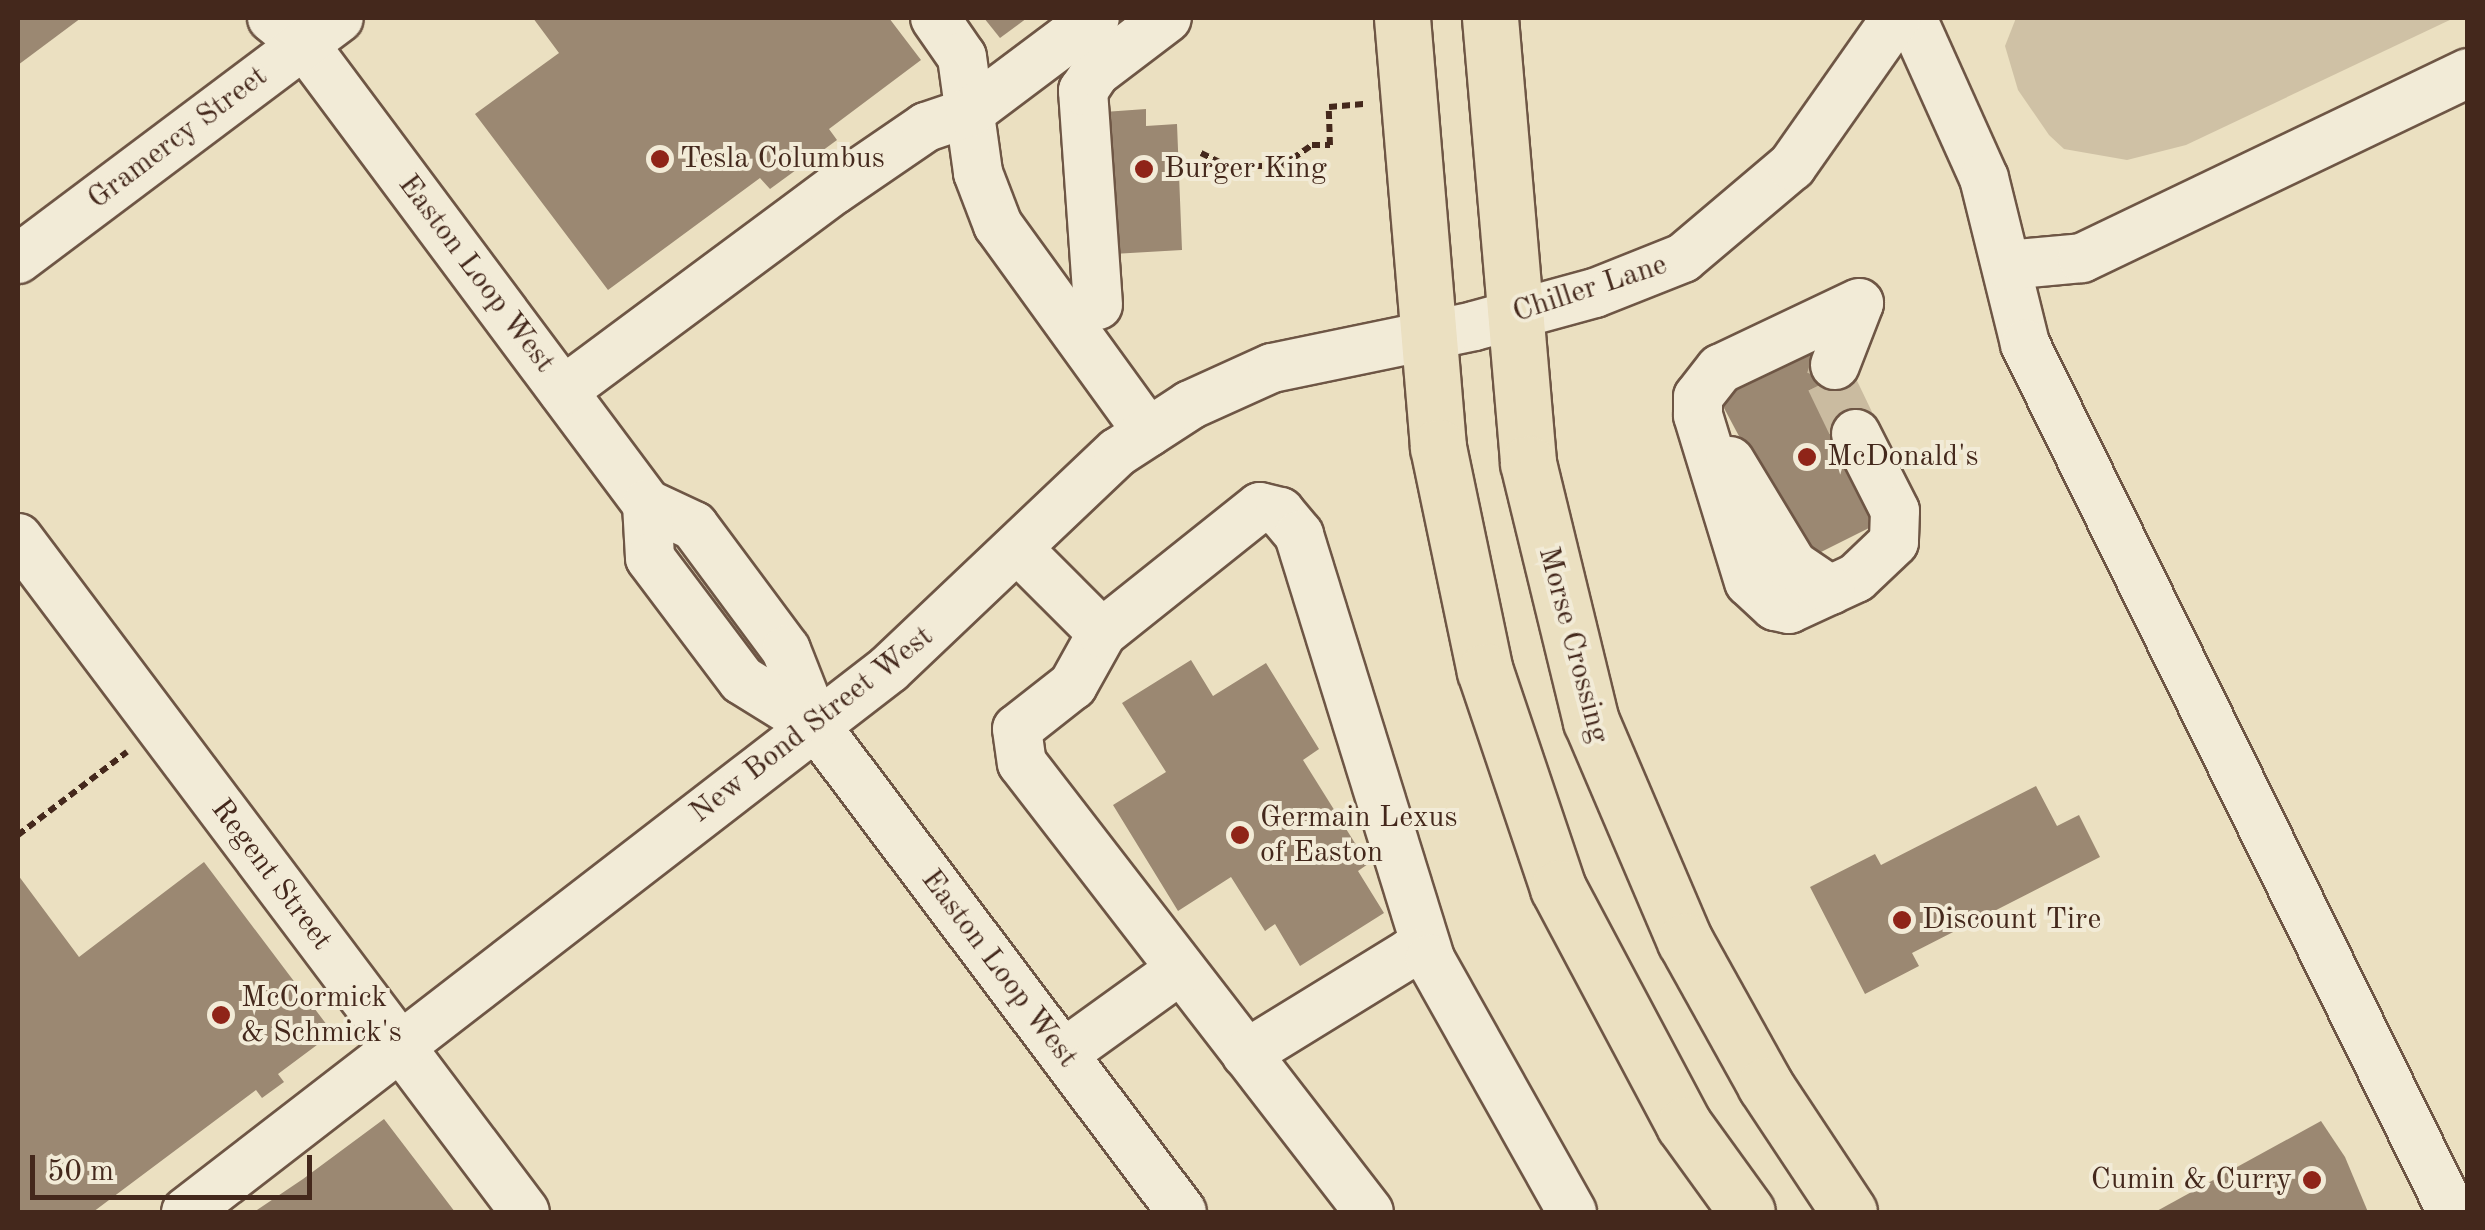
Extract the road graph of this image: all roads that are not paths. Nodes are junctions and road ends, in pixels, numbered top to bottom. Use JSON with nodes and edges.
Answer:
{"nodes":[{"id":1,"x":935,"y":18,"type":"edge"},
{"id":2,"x":1095,"y":18,"type":"edge"},
{"id":3,"x":1167,"y":18,"type":"edge"},
{"id":4,"x":1402,"y":18,"type":"edge"},
{"id":5,"x":1490,"y":18,"type":"edge"},
{"id":6,"x":1896,"y":18,"type":"edge"},
{"id":7,"x":1912,"y":18,"type":"edge"},
{"id":8,"x":303,"y":24,"type":"edge"},
{"id":9,"x":2468,"y":73,"type":"edge"},
{"id":10,"x":970,"y":112,"type":"junction"},
{"id":11,"x":18,"y":258,"type":"edge"},
{"id":12,"x":2008,"y":265,"type":"junction"},
{"id":13,"x":1098,"y":306,"type":"dead end"},
{"id":14,"x":1471,"y":325,"type":"junction"},
{"id":15,"x":1835,"y":365,"type":"tunnel mouth"},
{"id":16,"x":564,"y":391,"type":"junction"},
{"id":17,"x":1148,"y":432,"type":"junction"},
{"id":18,"x":1856,"y":434,"type":"tunnel mouth"},
{"id":19,"x":18,"y":538,"type":"edge"},
{"id":20,"x":1018,"y":549,"type":"junction"},
{"id":21,"x":1102,"y":633,"type":"junction"},
{"id":22,"x":816,"y":726,"type":"junction"},
{"id":23,"x":1430,"y":959,"type":"junction"},
{"id":24,"x":1181,"y":969,"type":"junction"},
{"id":25,"x":402,"y":1050,"type":"junction"},
{"id":26,"x":1063,"y":1054,"type":"junction"},
{"id":27,"x":1246,"y":1054,"type":"junction"},
{"id":28,"x":1551,"y":1206,"type":"edge"},
{"id":29,"x":186,"y":1212,"type":"edge"},
{"id":30,"x":525,"y":1212,"type":"edge"},
{"id":31,"x":1182,"y":1212,"type":"edge"},
{"id":32,"x":1369,"y":1212,"type":"edge"},
{"id":33,"x":1747,"y":1212,"type":"edge"},
{"id":34,"x":1849,"y":1212,"type":"edge"},
{"id":35,"x":2452,"y":1212,"type":"edge"}],
"edges":[{"from":1,"to":10,"type":"street"},
{"from":2,"to":10,"type":"street"},
{"from":3,"to":13,"type":"street"},
{"from":4,"to":14,"type":"main road","name":"Morse Crossing"},
{"from":5,"to":14,"type":"main road","name":"Morse Crossing"},
{"from":6,"to":14,"type":"street","name":"Chiller Lane"},
{"from":7,"to":12,"type":"street"},
{"from":8,"to":11,"type":"street","name":"Gramercy Street"},
{"from":8,"to":16,"type":"street","name":"Easton Loop West"},
{"from":9,"to":12,"type":"street"},
{"from":10,"to":16,"type":"street"},
{"from":10,"to":17,"type":"street"},
{"from":12,"to":35,"type":"street"},
{"from":14,"to":17,"type":"street","name":"New Bond Street West"},
{"from":14,"to":33,"type":"main road","name":"Morse Crossing"},
{"from":14,"to":34,"type":"main road","name":"Morse Crossing"},
{"from":15,"to":18,"type":"street"},
{"from":16,"to":22,"type":"street","name":"Easton Loop West"},
{"from":17,"to":20,"type":"street","name":"New Bond Street West"},
{"from":19,"to":25,"type":"street","name":"Regent Street"},
{"from":20,"to":21,"type":"street"},
{"from":20,"to":22,"type":"street","name":"New Bond Street West"},
{"from":21,"to":23,"type":"street"},
{"from":21,"to":24,"type":"street"},
{"from":22,"to":25,"type":"street","name":"New Bond Street West"},
{"from":22,"to":26,"type":"street","name":"Easton Loop West"},
{"from":23,"to":27,"type":"street"},
{"from":23,"to":28,"type":"street"},
{"from":24,"to":26,"type":"street"},
{"from":24,"to":27,"type":"street"},
{"from":25,"to":29,"type":"street","name":"New Bond Street West"},
{"from":25,"to":30,"type":"street","name":"Regent Street"},
{"from":26,"to":31,"type":"street","name":"Easton Loop West"},
{"from":27,"to":32,"type":"street"}]}
